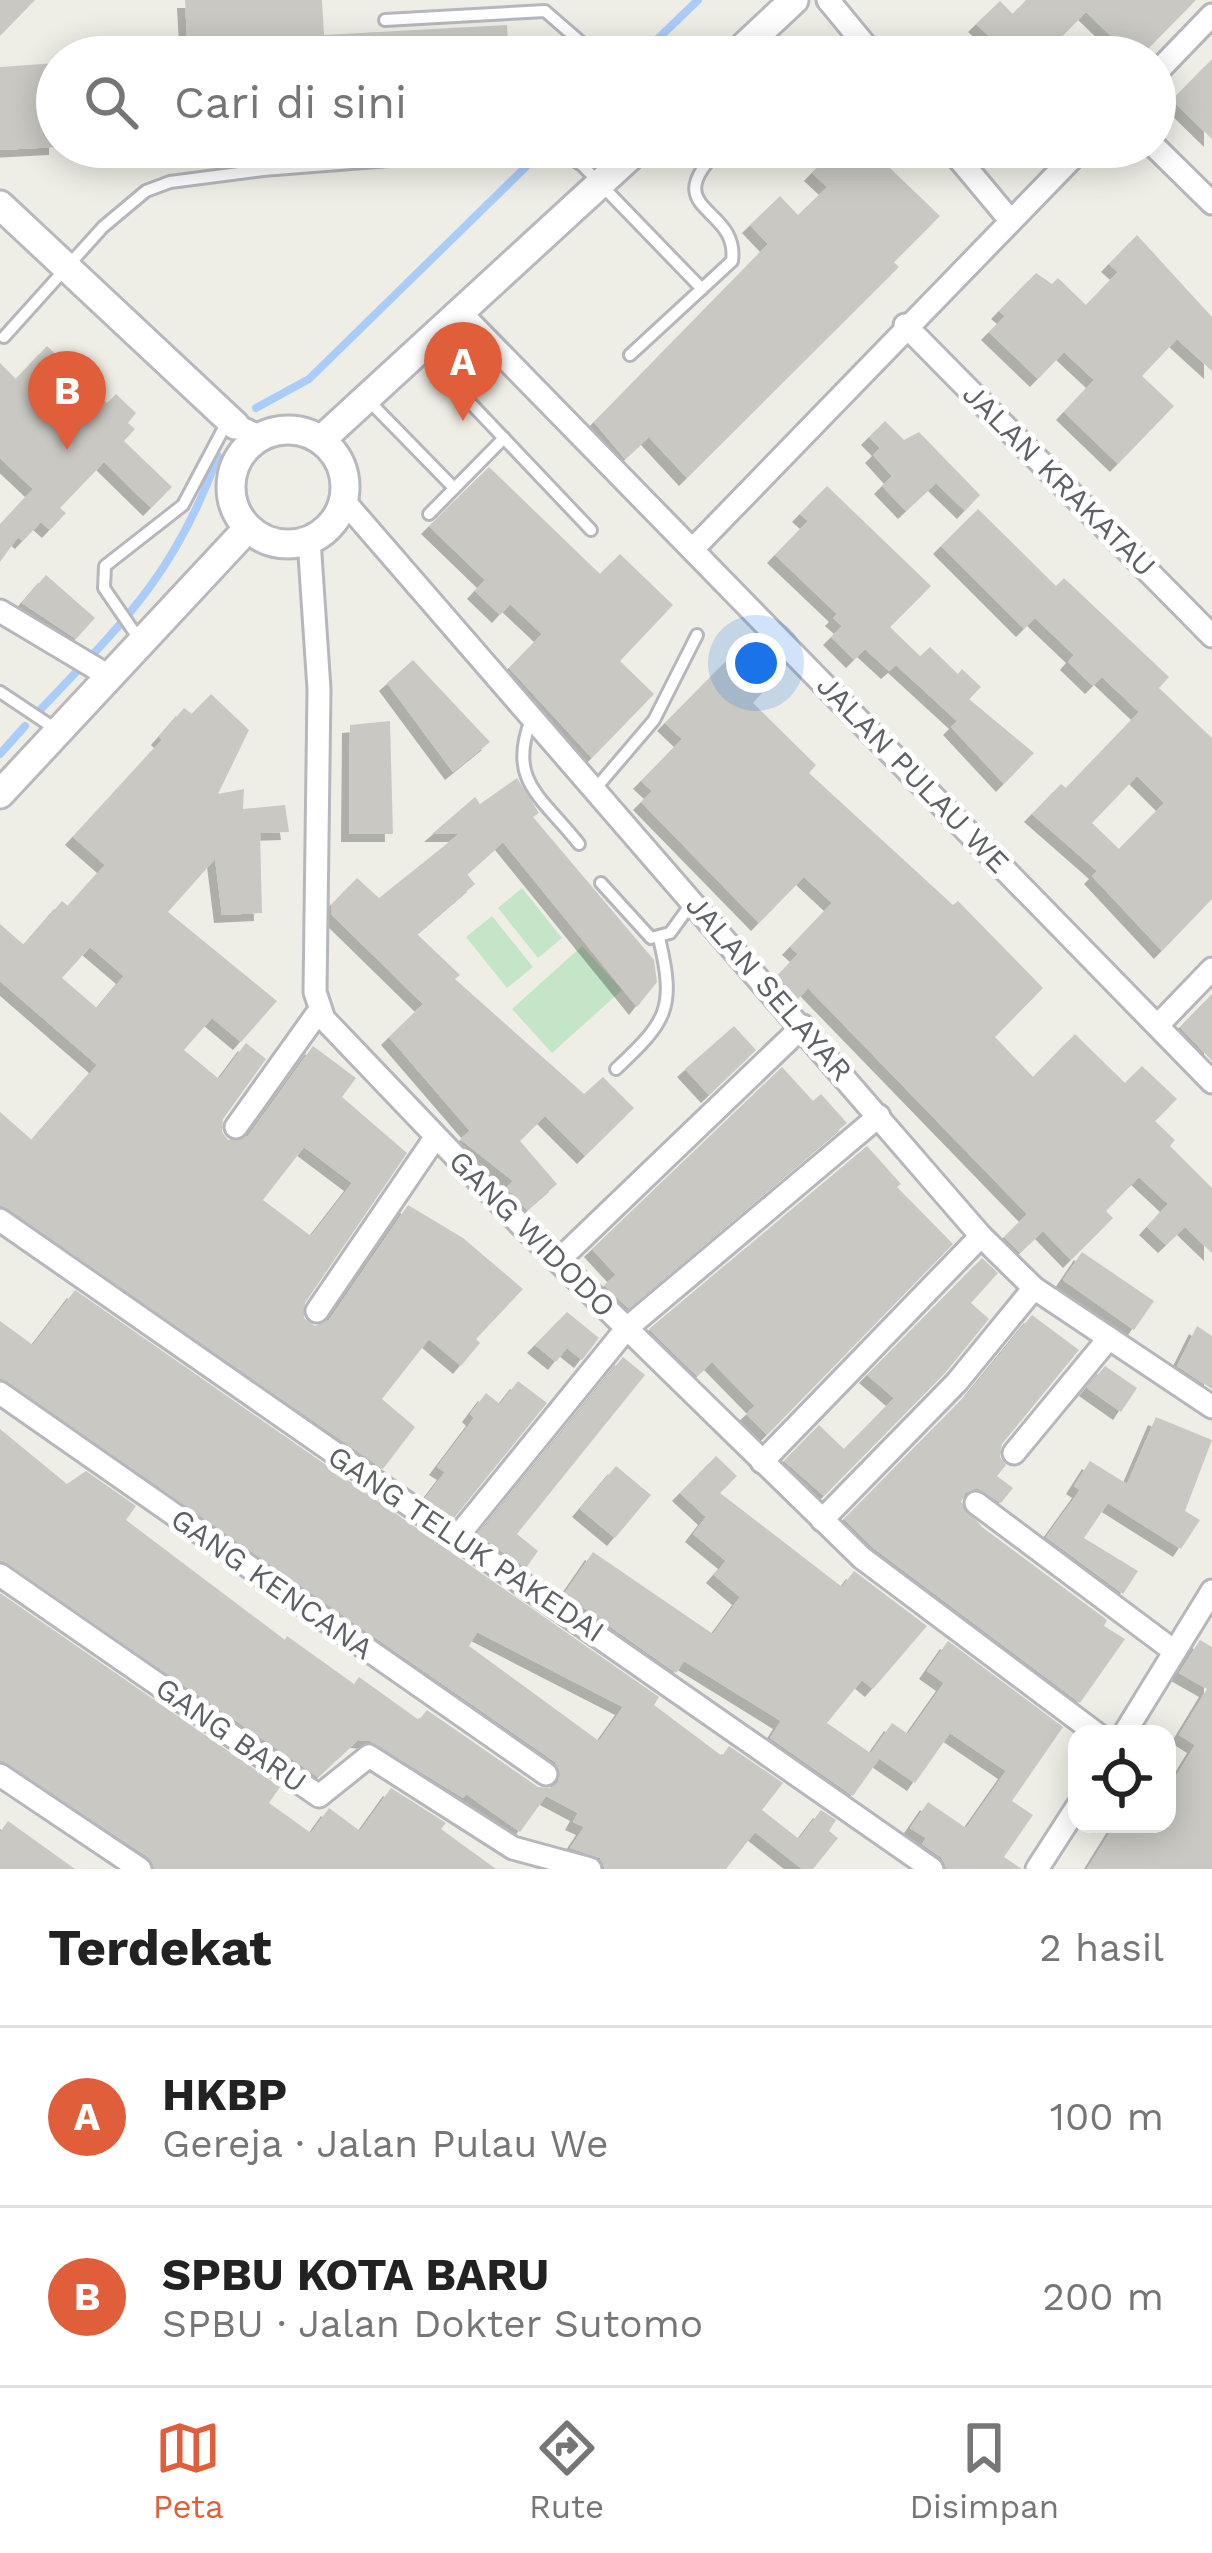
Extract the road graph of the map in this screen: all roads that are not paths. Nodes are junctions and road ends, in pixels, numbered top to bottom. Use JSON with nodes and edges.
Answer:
{"nodes":[{"id":1,"x":794,"y":0,"type":"edge"},
{"id":2,"x":828,"y":0,"type":"edge"},
{"id":3,"x":1212,"y":15,"type":"edge"},
{"id":4,"x":385,"y":20,"type":"dead end"},
{"id":5,"x":572,"y":36,"type":"edge"},
{"id":6,"x":756,"y":36,"type":"edge"},
{"id":7,"x":858,"y":36,"type":"edge"},
{"id":8,"x":1176,"y":52,"type":"edge"},
{"id":9,"x":313,"y":168,"type":"edge"},
{"id":10,"x":584,"y":168,"type":"edge"},
{"id":11,"x":617,"y":168,"type":"edge"},
{"id":12,"x":701,"y":168,"type":"edge"},
{"id":13,"x":967,"y":168,"type":"edge"},
{"id":14,"x":1062,"y":168,"type":"edge"},
{"id":15,"x":1176,"y":168,"type":"edge"},
{"id":16,"x":602,"y":182,"type":"junction"},
{"id":17,"x":1212,"y":203,"type":"edge"},
{"id":18,"x":0,"y":205,"type":"edge"},
{"id":19,"x":1010,"y":220,"type":"junction"},
{"id":20,"x":67,"y":268,"type":"junction"},
{"id":21,"x":702,"y":289,"type":"junction"},
{"id":22,"x":461,"y":313,"type":"junction"},
{"id":23,"x":905,"y":325,"type":"junction"},
{"id":24,"x":4,"y":337,"type":"dead end"},
{"id":25,"x":422,"y":351,"type":"junction"},
{"id":26,"x":630,"y":355,"type":"dead end"},
{"id":27,"x":369,"y":400,"type":"junction"},
{"id":28,"x":242,"y":433,"type":"junction"},
{"id":29,"x":504,"y":438,"type":"junction"},
{"id":30,"x":331,"y":439,"type":"junction"},
{"id":31,"x":454,"y":488,"type":"junction"},
{"id":32,"x":348,"y":514,"type":"junction"},
{"id":33,"x":429,"y":514,"type":"dead end"},
{"id":34,"x":240,"y":530,"type":"junction"},
{"id":35,"x":591,"y":530,"type":"dead end"},
{"id":36,"x":693,"y":549,"type":"junction"},
{"id":37,"x":306,"y":550,"type":"junction"},
{"id":38,"x":0,"y":611,"type":"edge"},
{"id":39,"x":697,"y":635,"type":"dead end"},
{"id":40,"x":1212,"y":636,"type":"edge"},
{"id":41,"x":139,"y":638,"type":"junction"},
{"id":42,"x":106,"y":675,"type":"junction"},
{"id":43,"x":0,"y":692,"type":"edge"},
{"id":44,"x":533,"y":716,"type":"junction"},
{"id":45,"x":57,"y":730,"type":"junction"},
{"id":46,"x":596,"y":788,"type":"junction"},
{"id":47,"x":0,"y":792,"type":"edge"},
{"id":48,"x":579,"y":844,"type":"dead end"},
{"id":49,"x":602,"y":883,"type":"dead end"},
{"id":50,"x":694,"y":901,"type":"junction"},
{"id":51,"x":659,"y":938,"type":"junction"},
{"id":52,"x":1212,"y":969,"type":"edge"},
{"id":53,"x":319,"y":1011,"type":"junction"},
{"id":54,"x":1159,"y":1024,"type":"junction"},
{"id":55,"x":803,"y":1026,"type":"junction"},
{"id":56,"x":616,"y":1069,"type":"dead end"},
{"id":57,"x":1212,"y":1082,"type":"edge"},
{"id":58,"x":878,"y":1116,"type":"junction"},
{"id":59,"x":236,"y":1127,"type":"dead end"},
{"id":60,"x":435,"y":1138,"type":"junction"},
{"id":61,"x":0,"y":1220,"type":"edge"},
{"id":62,"x":981,"y":1236,"type":"junction"},
{"id":63,"x":560,"y":1259,"type":"junction"},
{"id":64,"x":1034,"y":1288,"type":"junction"},
{"id":65,"x":316,"y":1311,"type":"dead end"},
{"id":66,"x":627,"y":1328,"type":"junction"},
{"id":67,"x":1109,"y":1338,"type":"junction"},
{"id":68,"x":0,"y":1393,"type":"edge"},
{"id":69,"x":1212,"y":1407,"type":"edge"},
{"id":70,"x":1014,"y":1453,"type":"dead end"},
{"id":71,"x":762,"y":1462,"type":"junction"},
{"id":72,"x":976,"y":1503,"type":"dead end"},
{"id":73,"x":822,"y":1520,"type":"junction"},
{"id":74,"x":457,"y":1537,"type":"junction"},
{"id":75,"x":0,"y":1575,"type":"edge"},
{"id":76,"x":1212,"y":1591,"type":"edge"},
{"id":77,"x":1174,"y":1652,"type":"junction"},
{"id":78,"x":1085,"y":1725,"type":"edge"},
{"id":79,"x":1129,"y":1725,"type":"edge"},
{"id":80,"x":546,"y":1774,"type":"dead end"},
{"id":81,"x":0,"y":1775,"type":"edge"},
{"id":82,"x":1068,"y":1821,"type":"edge"},
{"id":83,"x":140,"y":1869,"type":"edge"},
{"id":84,"x":590,"y":1869,"type":"edge"},
{"id":85,"x":932,"y":1869,"type":"edge"},
{"id":86,"x":1036,"y":1869,"type":"edge"}],
"edges":[{"from":1,"to":6,"type":"street"},
{"from":2,"to":7,"type":"street"},
{"from":3,"to":8,"type":"street"},
{"from":4,"to":5,"type":"lane"},
{"from":9,"to":20,"type":"lane"},
{"from":10,"to":16,"type":"lane"},
{"from":11,"to":16,"type":"street"},
{"from":12,"to":21,"type":"lane"},
{"from":13,"to":19,"type":"street"},
{"from":14,"to":19,"type":"street"},
{"from":15,"to":17,"type":"street"},
{"from":16,"to":21,"type":"lane"},
{"from":16,"to":22,"type":"street"},
{"from":18,"to":20,"type":"street"},
{"from":19,"to":23,"type":"street"},
{"from":20,"to":24,"type":"lane"},
{"from":20,"to":28,"type":"street"},
{"from":21,"to":26,"type":"lane"},
{"from":22,"to":25,"type":"street"},
{"from":22,"to":36,"type":"street","name":"JALAN PULAU WE"},
{"from":23,"to":36,"type":"street"},
{"from":23,"to":40,"type":"street","name":"JALAN KRAKATAU"},
{"from":25,"to":27,"type":"street"},
{"from":25,"to":29,"type":"lane"},
{"from":27,"to":30,"type":"street"},
{"from":27,"to":31,"type":"lane"},
{"from":28,"to":30,"type":"street"},
{"from":28,"to":34,"type":"street"},
{"from":28,"to":41,"type":"lane"},
{"from":29,"to":31,"type":"lane"},
{"from":29,"to":35,"type":"lane"},
{"from":30,"to":32,"type":"street"},
{"from":31,"to":33,"type":"lane"},
{"from":32,"to":37,"type":"street"},
{"from":32,"to":44,"type":"street","name":"JALAN SELAYAR"},
{"from":34,"to":37,"type":"street"},
{"from":34,"to":41,"type":"street"},
{"from":36,"to":54,"type":"street","name":"JALAN PULAU WE"},
{"from":37,"to":53,"type":"street"},
{"from":38,"to":42,"type":"street"},
{"from":39,"to":46,"type":"lane"},
{"from":41,"to":42,"type":"street"},
{"from":42,"to":45,"type":"street"},
{"from":43,"to":45,"type":"lane"},
{"from":44,"to":46,"type":"street","name":"JALAN SELAYAR"},
{"from":44,"to":48,"type":"lane"},
{"from":45,"to":47,"type":"street"},
{"from":46,"to":50,"type":"street","name":"JALAN SELAYAR"},
{"from":49,"to":51,"type":"lane"},
{"from":50,"to":51,"type":"lane"},
{"from":50,"to":55,"type":"street","name":"JALAN SELAYAR"},
{"from":51,"to":56,"type":"lane"},
{"from":52,"to":54,"type":"street"},
{"from":53,"to":59,"type":"street"},
{"from":53,"to":60,"type":"street","name":"GANG WIDODO"},
{"from":54,"to":57,"type":"street","name":"JALAN PULAU WE"},
{"from":55,"to":58,"type":"street","name":"JALAN SELAYAR"},
{"from":55,"to":63,"type":"street"},
{"from":58,"to":62,"type":"street","name":"JALAN SELAYAR"},
{"from":58,"to":66,"type":"street"},
{"from":60,"to":63,"type":"street","name":"GANG WIDODO"},
{"from":60,"to":65,"type":"street"},
{"from":61,"to":74,"type":"street","name":"GANG TELUK PAKEDAI"},
{"from":62,"to":64,"type":"street","name":"JALAN SELAYAR"},
{"from":62,"to":71,"type":"street"},
{"from":63,"to":66,"type":"street","name":"GANG WIDODO"},
{"from":64,"to":67,"type":"street","name":"JALAN SELAYAR"},
{"from":64,"to":73,"type":"street"},
{"from":66,"to":71,"type":"street","name":"GANG WIDODO"},
{"from":66,"to":74,"type":"street"},
{"from":67,"to":69,"type":"street","name":"JALAN SELAYAR"},
{"from":67,"to":70,"type":"street"},
{"from":68,"to":80,"type":"street","name":"GANG KENCANA"},
{"from":71,"to":73,"type":"street","name":"GANG WIDODO"},
{"from":72,"to":77,"type":"street"},
{"from":73,"to":78,"type":"street","name":"GANG WIDODO"},
{"from":74,"to":85,"type":"street","name":"GANG TELUK PAKEDAI"},
{"from":75,"to":84,"type":"street","name":"GANG BARU"},
{"from":76,"to":77,"type":"street"},
{"from":77,"to":79,"type":"street"},
{"from":81,"to":83,"type":"street"},
{"from":82,"to":86,"type":"street"}]}
